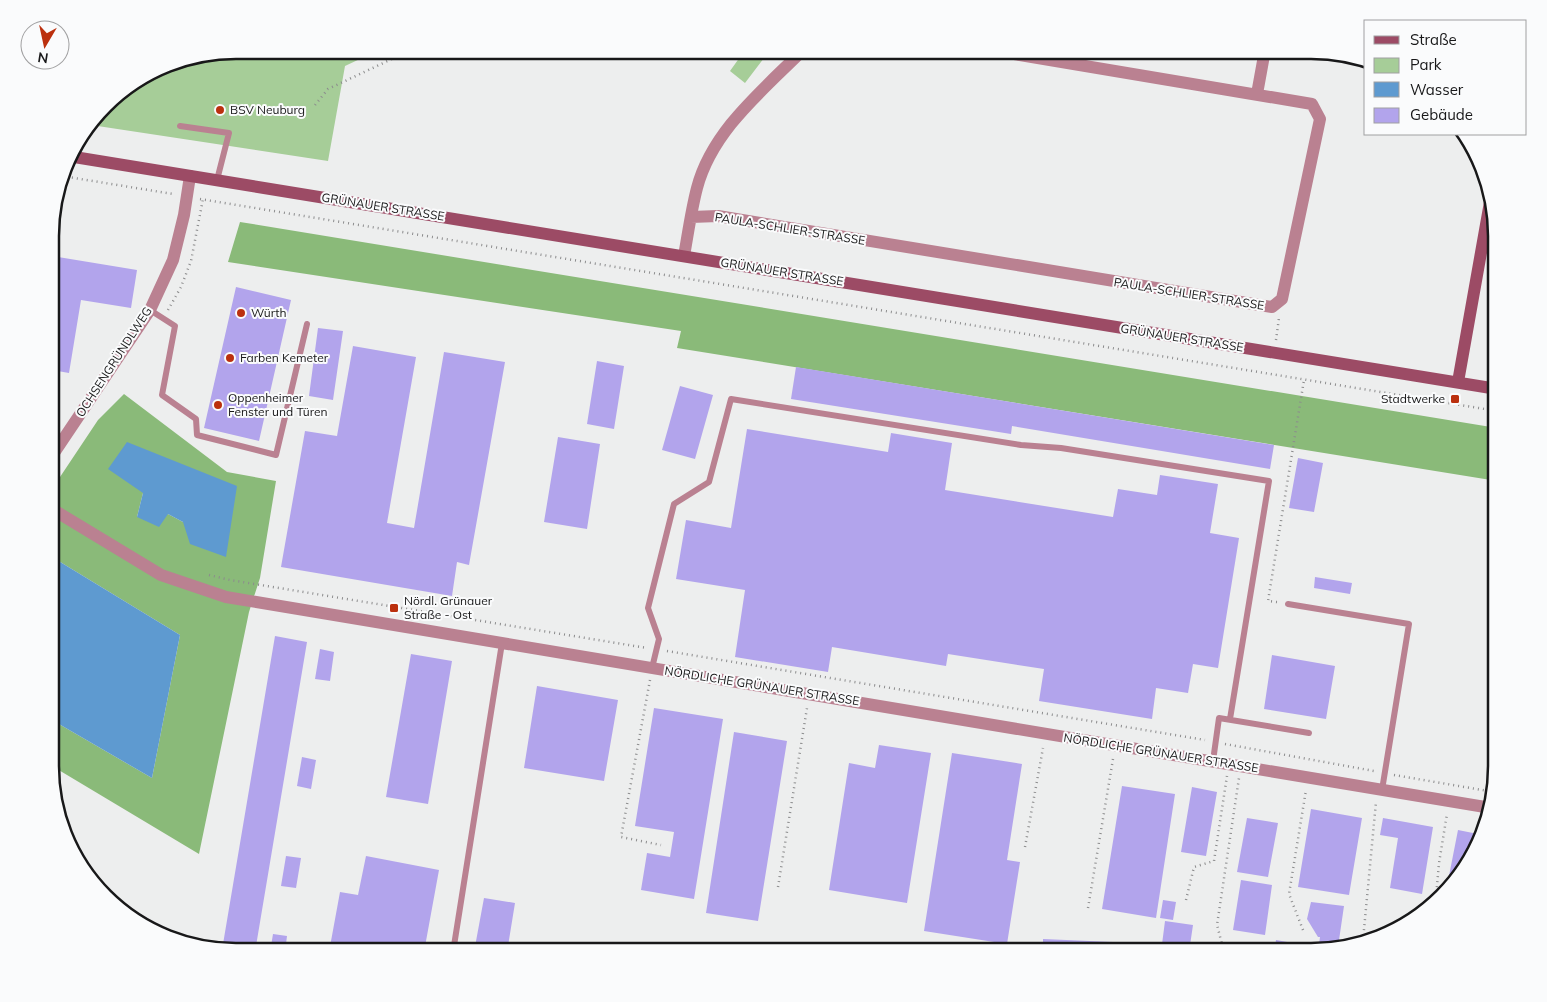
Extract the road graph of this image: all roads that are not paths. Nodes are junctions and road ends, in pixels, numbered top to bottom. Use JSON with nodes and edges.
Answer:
{"nodes":[{"id":1,"x":793,"y":59,"type":"edge"},
{"id":2,"x":1057,"y":59,"type":"edge"},
{"id":3,"x":1263,"y":59,"type":"edge"},
{"id":4,"x":1257,"y":94,"type":"junction"},
{"id":5,"x":180,"y":126,"type":"dead end"},
{"id":6,"x":77,"y":157,"type":"edge"},
{"id":7,"x":190,"y":176,"type":"junction"},
{"id":8,"x":217,"y":180,"type":"junction"},
{"id":9,"x":691,"y":217,"type":"junction"},
{"id":10,"x":1488,"y":229,"type":"edge"},
{"id":11,"x":684,"y":256,"type":"junction"},
{"id":12,"x":150,"y":310,"type":"junction"},
{"id":13,"x":307,"y":324,"type":"dead end"},
{"id":14,"x":1458,"y":382,"type":"junction"},
{"id":15,"x":1488,"y":387,"type":"edge"},
{"id":16,"x":59,"y":446,"type":"edge"},
{"id":17,"x":59,"y":513,"type":"edge"},
{"id":18,"x":1288,"y":604,"type":"road end"},
{"id":19,"x":502,"y":643,"type":"junction"},
{"id":20,"x":652,"y":668,"type":"junction"},
{"id":21,"x":1230,"y":719,"type":"junction"},
{"id":22,"x":1309,"y":733,"type":"dead end"},
{"id":23,"x":1213,"y":761,"type":"junction"},
{"id":24,"x":1380,"y":789,"type":"junction"},
{"id":25,"x":1483,"y":807,"type":"edge"},
{"id":26,"x":454,"y":943,"type":"edge"}],
"edges":[{"from":1,"to":9,"type":"street"},
{"from":2,"to":4,"type":"street","name":"PAULA-SCHLIER-STRASSE"},
{"from":3,"to":4,"type":"street"},
{"from":4,"to":9,"type":"street","name":"PAULA-SCHLIER-STRASSE"},
{"from":5,"to":8,"type":"lane"},
{"from":6,"to":7,"type":"street","name":"GRÜNAUER STRASSE"},
{"from":7,"to":8,"type":"street","name":"GRÜNAUER STRASSE"},
{"from":7,"to":12,"type":"street","name":"OCHSENGRÜNDLWEG"},
{"from":8,"to":11,"type":"street","name":"GRÜNAUER STRASSE"},
{"from":9,"to":11,"type":"street"},
{"from":10,"to":14,"type":"street"},
{"from":11,"to":14,"type":"street","name":"GRÜNAUER STRASSE"},
{"from":12,"to":13,"type":"lane"},
{"from":12,"to":16,"type":"street","name":"OCHSENGRÜNDLWEG"},
{"from":14,"to":15,"type":"street","name":"GRÜNAUER STRASSE"},
{"from":17,"to":19,"type":"street","name":"NÖRDLICHE GRÜNAUER STRASSE"},
{"from":18,"to":24,"type":"lane"},
{"from":19,"to":20,"type":"street","name":"NÖRDLICHE GRÜNAUER STRASSE"},
{"from":19,"to":26,"type":"lane"},
{"from":20,"to":21,"type":"lane"},
{"from":20,"to":23,"type":"street","name":"NÖRDLICHE GRÜNAUER STRASSE"},
{"from":21,"to":22,"type":"lane"},
{"from":21,"to":23,"type":"lane"},
{"from":23,"to":24,"type":"street","name":"NÖRDLICHE GRÜNAUER STRASSE"},
{"from":24,"to":25,"type":"street","name":"NÖRDLICHE GRÜNAUER STRASSE"}]}
